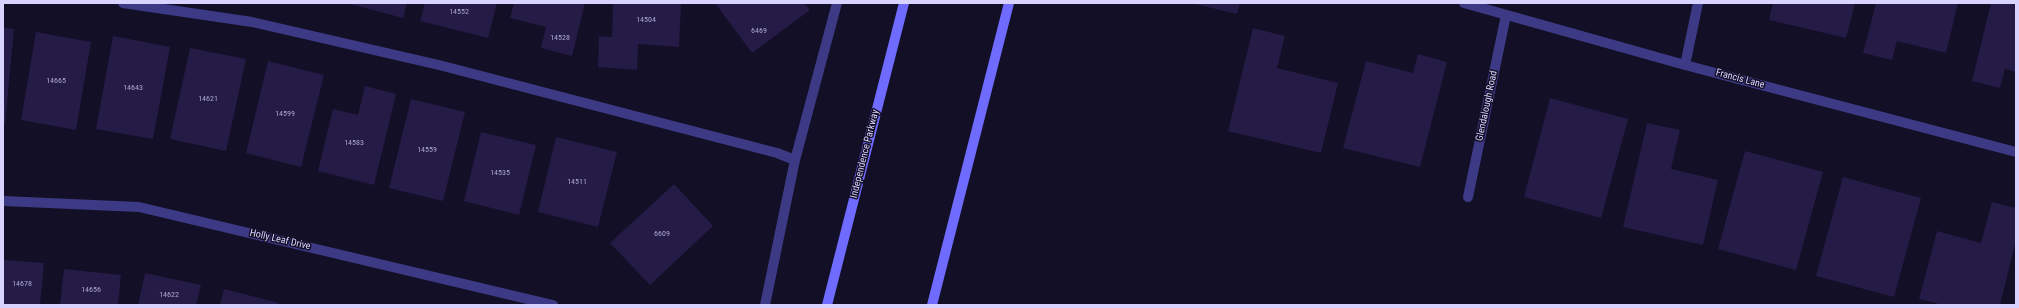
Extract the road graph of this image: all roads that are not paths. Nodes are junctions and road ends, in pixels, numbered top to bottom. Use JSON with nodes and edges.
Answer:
{"nodes":[{"id":1,"x":123,"y":3,"type":"edge"},
{"id":2,"x":837,"y":3,"type":"edge"},
{"id":3,"x":904,"y":3,"type":"edge"},
{"id":4,"x":1009,"y":3,"type":"edge"},
{"id":5,"x":1464,"y":3,"type":"edge"},
{"id":6,"x":1698,"y":3,"type":"edge"},
{"id":7,"x":1506,"y":15,"type":"junction"},
{"id":8,"x":1685,"y":65,"type":"junction"},
{"id":9,"x":2016,"y":152,"type":"edge"},
{"id":10,"x":795,"y":160,"type":"junction"},
{"id":11,"x":1468,"y":197,"type":"dead end"},
{"id":12,"x":3,"y":201,"type":"edge"},
{"id":13,"x":553,"y":305,"type":"edge"},
{"id":14,"x":765,"y":305,"type":"edge"},
{"id":15,"x":826,"y":305,"type":"edge"},
{"id":16,"x":932,"y":305,"type":"edge"}],
"edges":[{"from":1,"to":10,"type":"street"},
{"from":2,"to":10,"type":"street"},
{"from":3,"to":15,"type":"main road","name":"Independence Parkway"},
{"from":4,"to":16,"type":"main road"},
{"from":5,"to":7,"type":"street","name":"Francis Lane"},
{"from":6,"to":8,"type":"street"},
{"from":7,"to":8,"type":"street","name":"Francis Lane"},
{"from":7,"to":11,"type":"street","name":"Glendalough Road"},
{"from":8,"to":9,"type":"street","name":"Francis Lane"},
{"from":10,"to":14,"type":"street"},
{"from":12,"to":13,"type":"street","name":"Holly Leaf Drive"}]}
